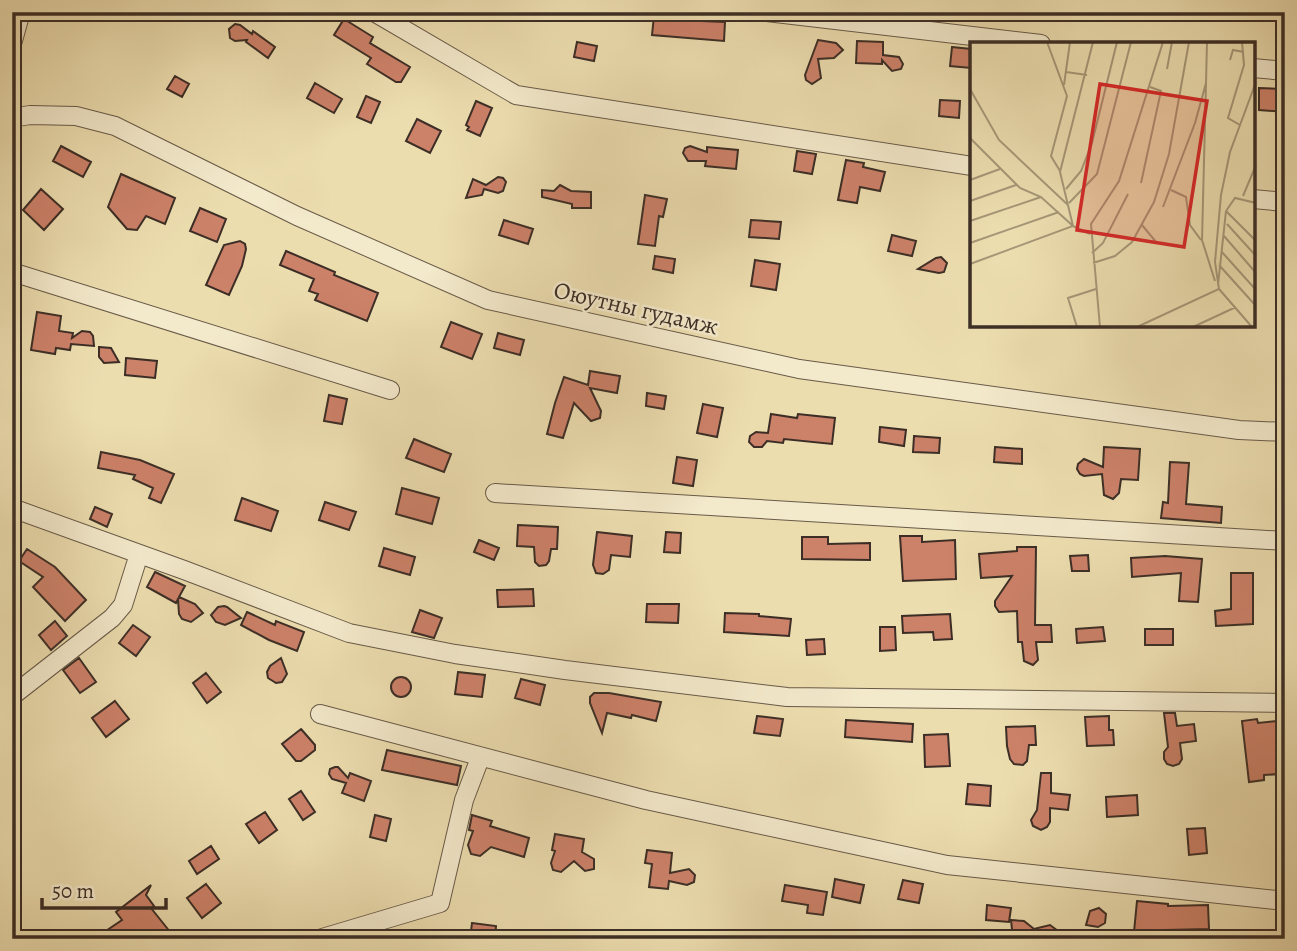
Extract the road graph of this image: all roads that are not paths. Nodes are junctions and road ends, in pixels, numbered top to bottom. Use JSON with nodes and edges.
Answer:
{"nodes":[{"id":1,"x":21,"y":12,"type":"edge"},
{"id":2,"x":374,"y":12,"type":"edge"},
{"id":3,"x":768,"y":12,"type":"edge"},
{"id":4,"x":1024,"y":42,"type":"edge"},
{"id":5,"x":12,"y":44,"type":"edge"},
{"id":6,"x":1255,"y":68,"type":"edge"},
{"id":7,"x":1285,"y":71,"type":"edge"},
{"id":8,"x":12,"y":118,"type":"edge"},
{"id":9,"x":970,"y":166,"type":"edge"},
{"id":10,"x":1255,"y":199,"type":"edge"},
{"id":11,"x":1285,"y":202,"type":"edge"},
{"id":12,"x":12,"y":272,"type":"edge"},
{"id":13,"x":390,"y":390,"type":"dead end"},
{"id":14,"x":1285,"y":432,"type":"edge"},
{"id":15,"x":495,"y":493,"type":"dead end"},
{"id":16,"x":12,"y":508,"type":"edge"},
{"id":17,"x":1285,"y":541,"type":"edge"},
{"id":18,"x":139,"y":554,"type":"junction"},
{"id":19,"x":12,"y":696,"type":"edge"},
{"id":20,"x":1285,"y":703,"type":"edge"},
{"id":21,"x":320,"y":713,"type":"dead end"},
{"id":22,"x":480,"y":758,"type":"junction"},
{"id":23,"x":1285,"y":901,"type":"edge"},
{"id":24,"x":319,"y":939,"type":"edge"}],
"edges":[{"from":1,"to":5,"type":"street"},
{"from":2,"to":9,"type":"street"},
{"from":3,"to":4,"type":"street"},
{"from":6,"to":7,"type":"street"},
{"from":8,"to":14,"type":"street","name":"Оюутны гудамж"},
{"from":10,"to":11,"type":"street"},
{"from":12,"to":13,"type":"street"},
{"from":15,"to":17,"type":"street"},
{"from":16,"to":18,"type":"street"},
{"from":18,"to":19,"type":"street"},
{"from":18,"to":20,"type":"street"},
{"from":21,"to":22,"type":"street"},
{"from":22,"to":23,"type":"street"},
{"from":22,"to":24,"type":"street"}]}
